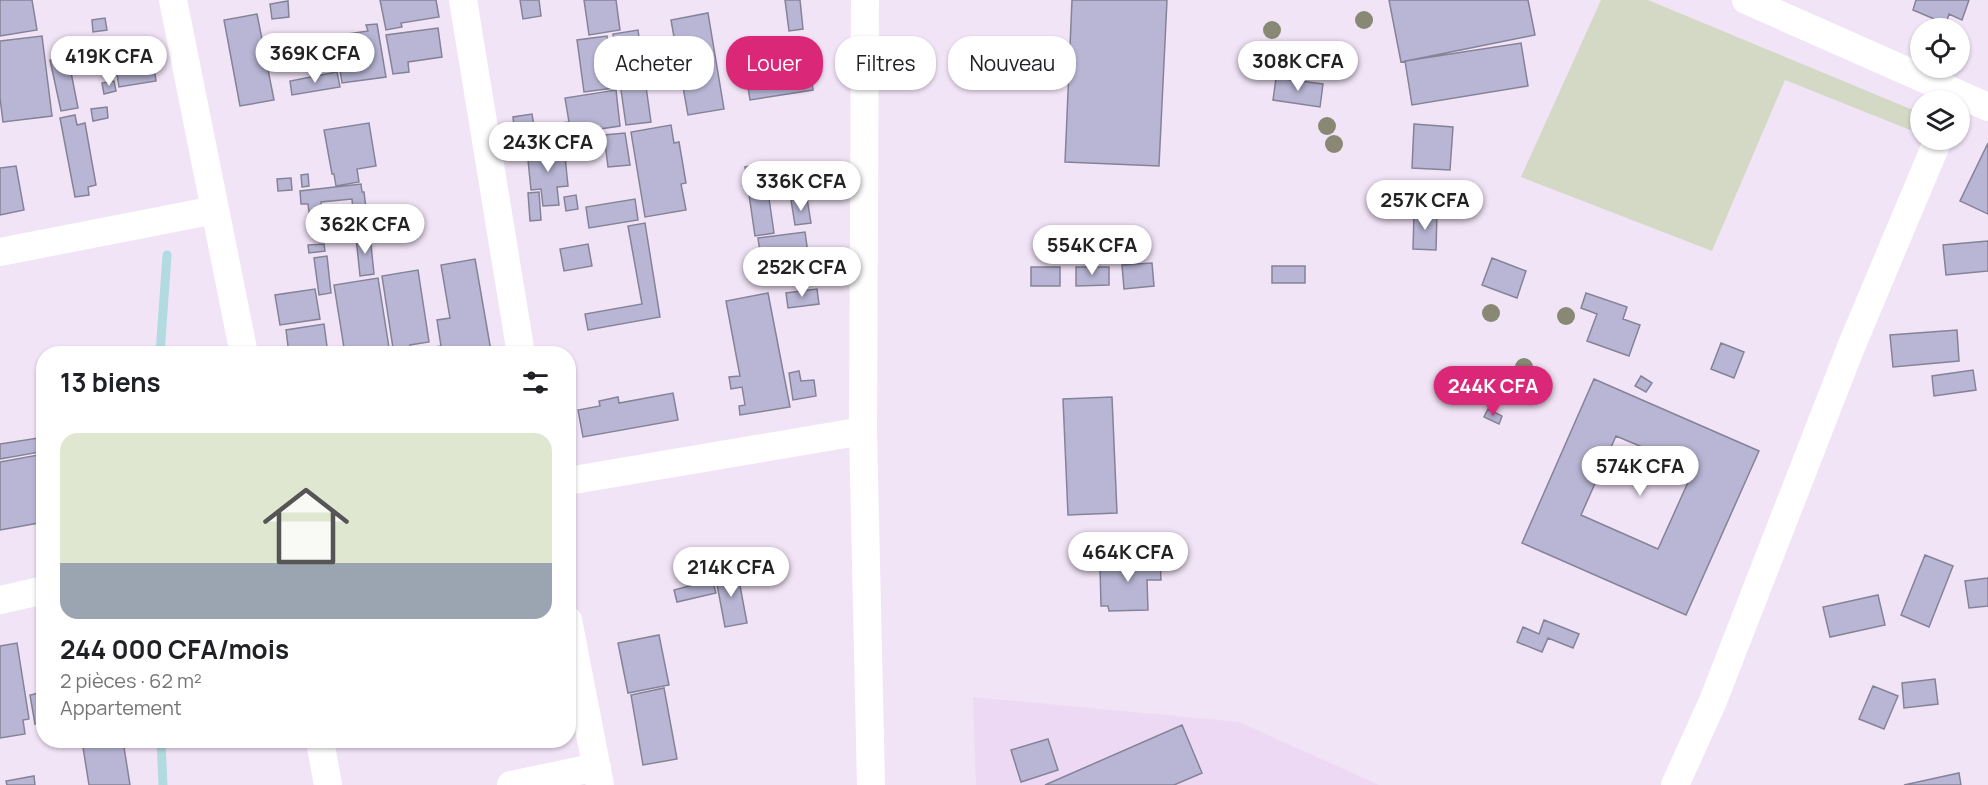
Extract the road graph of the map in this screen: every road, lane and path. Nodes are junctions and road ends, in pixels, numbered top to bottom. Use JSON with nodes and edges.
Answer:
{"nodes":[{"id":1,"x":173,"y":0,"type":"edge"},
{"id":2,"x":464,"y":0,"type":"edge"},
{"id":3,"x":865,"y":0,"type":"edge"},
{"id":4,"x":1746,"y":0,"type":"edge"},
{"id":5,"x":1939,"y":90,"type":"edge"},
{"id":6,"x":1970,"y":102,"type":"edge"},
{"id":7,"x":1988,"y":107,"type":"edge"},
{"id":8,"x":1934,"y":150,"type":"edge"},
{"id":9,"x":215,"y":210,"type":"junction"},
{"id":10,"x":0,"y":252,"type":"edge"},
{"id":11,"x":242,"y":346,"type":"edge"},
{"id":12,"x":520,"y":346,"type":"edge"},
{"id":13,"x":863,"y":431,"type":"junction"},
{"id":14,"x":576,"y":480,"type":"edge"},
{"id":15,"x":36,"y":592,"type":"edge"},
{"id":16,"x":0,"y":600,"type":"edge"},
{"id":17,"x":576,"y":662,"type":"edge"},
{"id":18,"x":321,"y":748,"type":"edge"},
{"id":19,"x":598,"y":776,"type":"edge"},
{"id":20,"x":328,"y":785,"type":"edge"},
{"id":21,"x":511,"y":785,"type":"edge"},
{"id":22,"x":871,"y":785,"type":"edge"},
{"id":23,"x":1675,"y":785,"type":"edge"}],
"edges":[{"from":1,"to":9,"type":"street"},
{"from":2,"to":12,"type":"street"},
{"from":3,"to":13,"type":"street"},
{"from":4,"to":5,"type":"street"},
{"from":6,"to":7,"type":"street"},
{"from":8,"to":23,"type":"street"},
{"from":9,"to":10,"type":"street"},
{"from":9,"to":11,"type":"street"},
{"from":13,"to":14,"type":"street"},
{"from":13,"to":22,"type":"street"},
{"from":15,"to":16,"type":"street"},
{"from":17,"to":19,"type":"street"},
{"from":18,"to":20,"type":"street"},
{"from":19,"to":21,"type":"street"}]}
